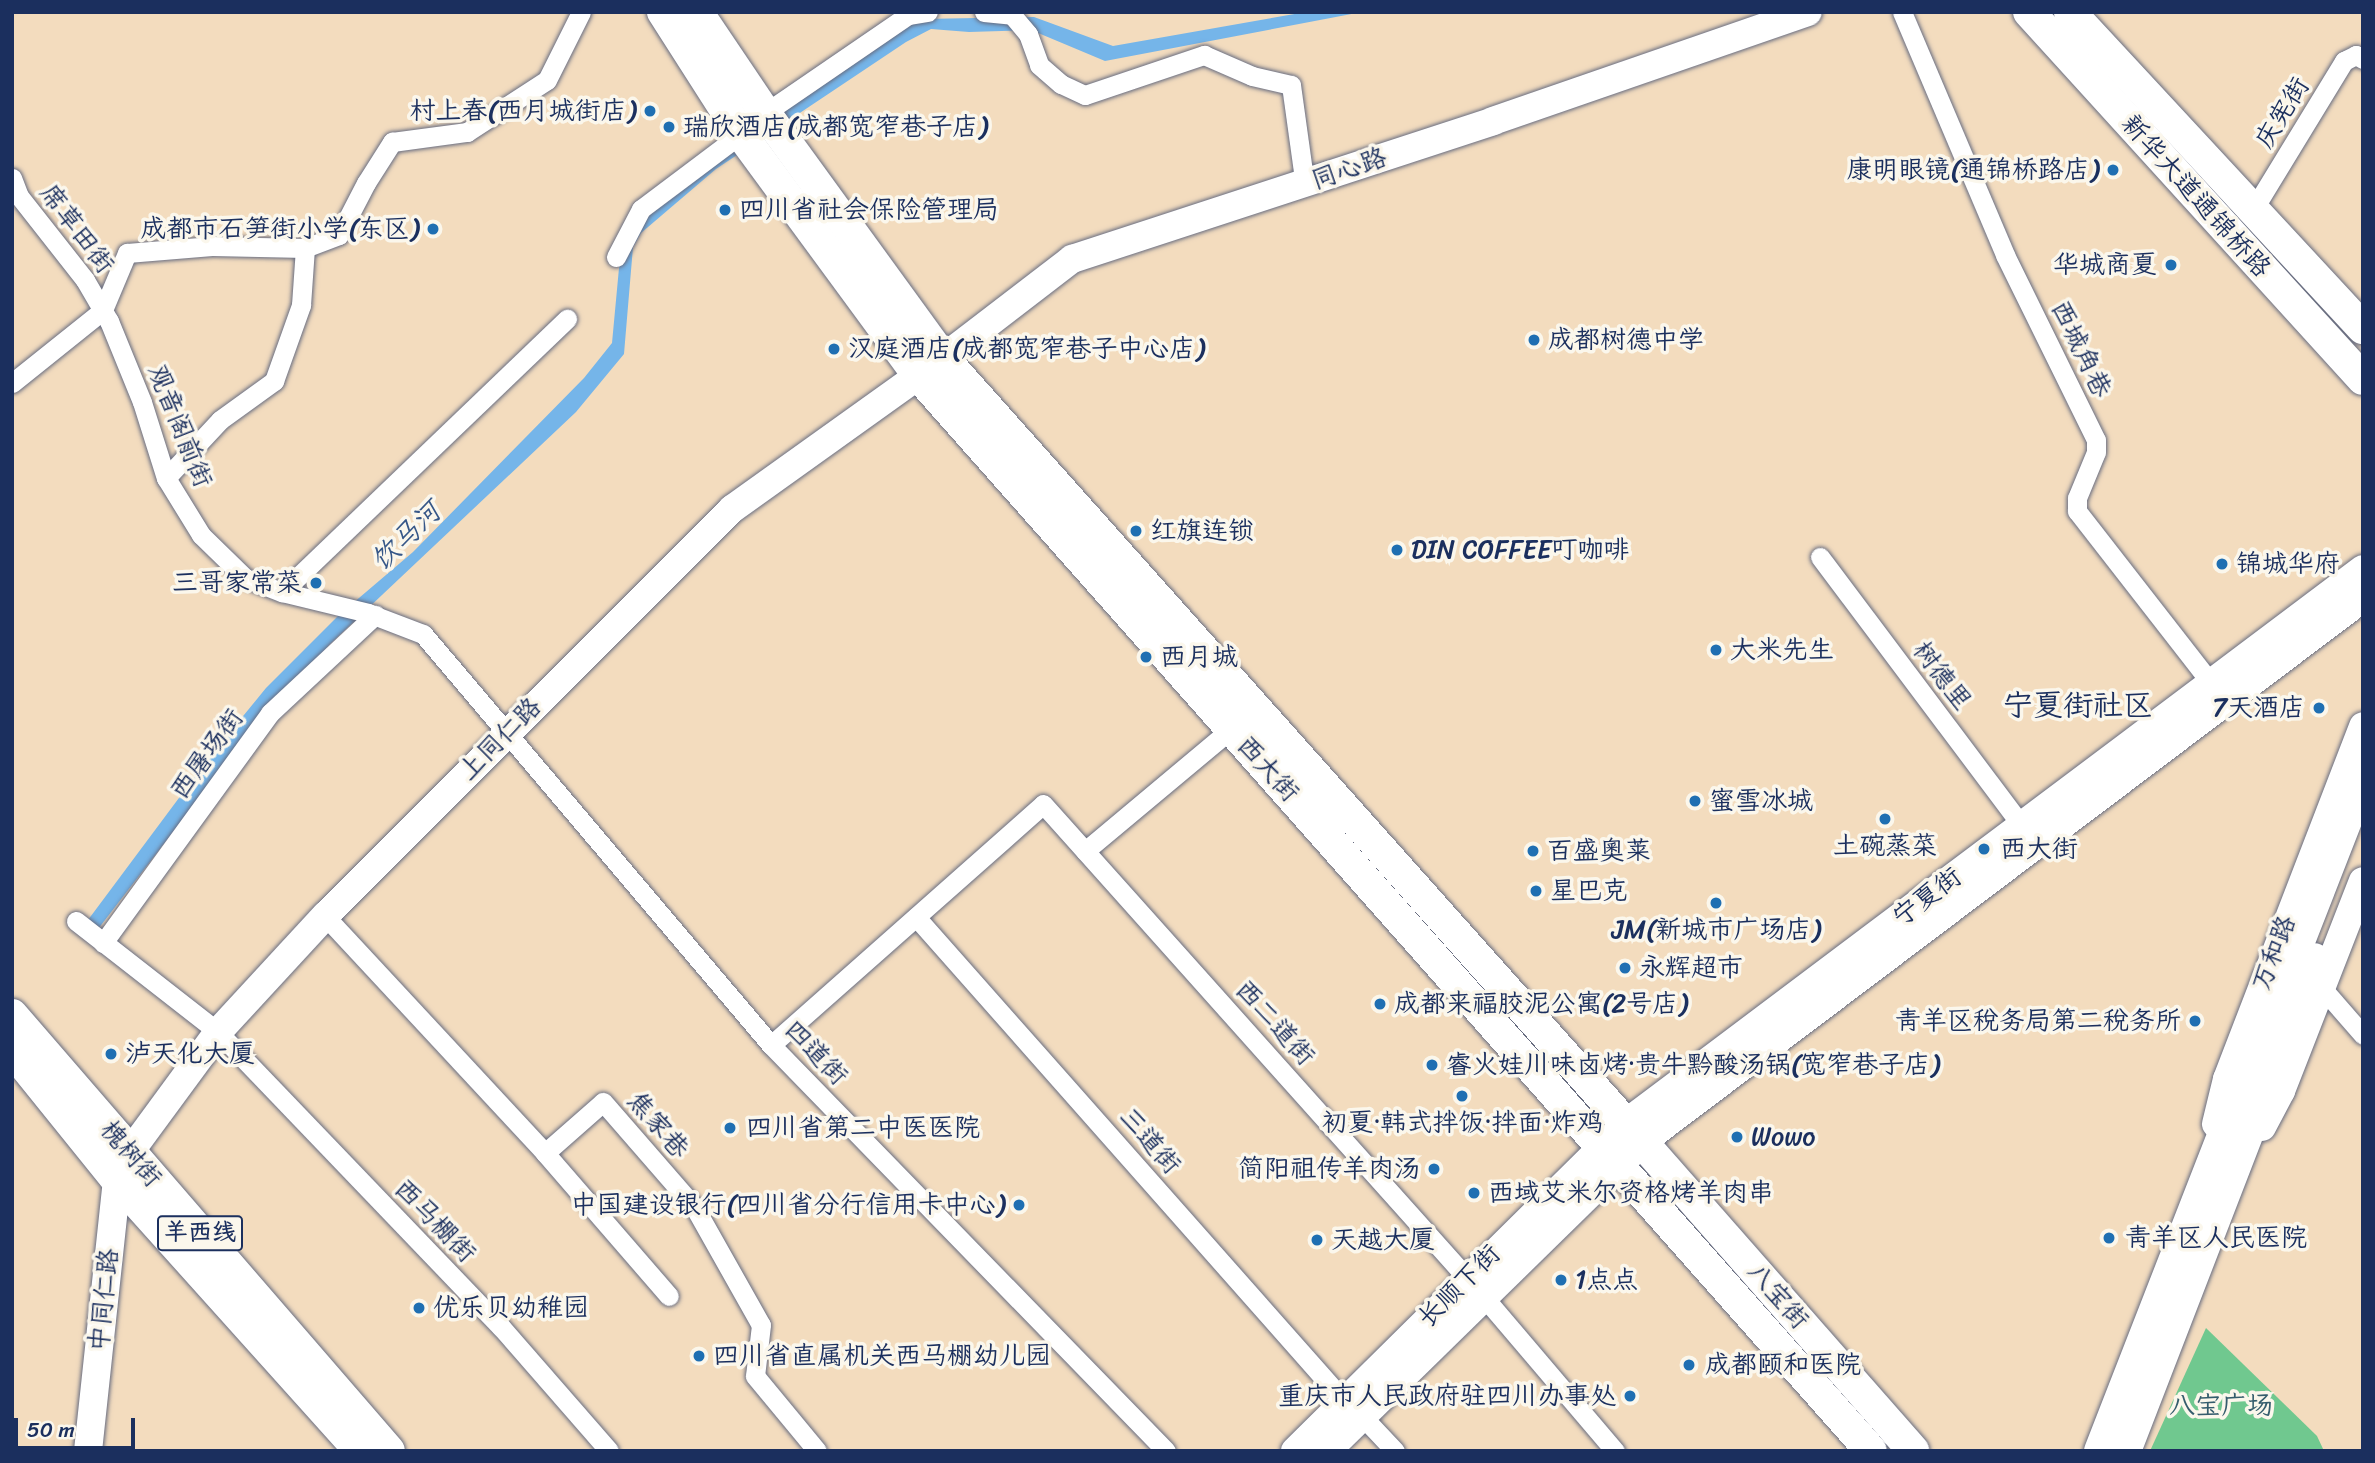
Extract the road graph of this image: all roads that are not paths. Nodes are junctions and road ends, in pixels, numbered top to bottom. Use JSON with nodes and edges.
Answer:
{"nodes":[{"id":1,"x":581,"y":12,"type":"edge"},
{"id":2,"x":663,"y":12,"type":"edge"},
{"id":3,"x":696,"y":12,"type":"edge"},
{"id":4,"x":928,"y":12,"type":"edge"},
{"id":5,"x":984,"y":12,"type":"edge"},
{"id":6,"x":1758,"y":12,"type":"edge"},
{"id":7,"x":1808,"y":12,"type":"edge"},
{"id":8,"x":1902,"y":12,"type":"edge"},
{"id":9,"x":2029,"y":12,"type":"edge"},
{"id":10,"x":2070,"y":12,"type":"edge"},
{"id":11,"x":2363,"y":59,"type":"edge"},
{"id":12,"x":765,"y":113,"type":"junction"},
{"id":13,"x":741,"y":134,"type":"junction"},
{"id":14,"x":1303,"y":172,"type":"junction"},
{"id":15,"x":12,"y":178,"type":"edge"},
{"id":16,"x":2253,"y":210,"type":"junction"},
{"id":17,"x":306,"y":248,"type":"junction"},
{"id":18,"x":616,"y":257,"type":"dead end"},
{"id":19,"x":103,"y":310,"type":"junction"},
{"id":20,"x":567,"y":319,"type":"dead end"},
{"id":21,"x":2363,"y":328,"type":"edge"},
{"id":22,"x":925,"y":360,"type":"junction"},
{"id":23,"x":2363,"y":379,"type":"edge"},
{"id":24,"x":12,"y":383,"type":"edge"},
{"id":25,"x":166,"y":478,"type":"junction"},
{"id":26,"x":1820,"y":557,"type":"dead end"},
{"id":27,"x":2363,"y":569,"type":"edge"},
{"id":28,"x":282,"y":592,"type":"junction"},
{"id":29,"x":2363,"y":598,"type":"edge"},
{"id":30,"x":371,"y":614,"type":"junction"},
{"id":31,"x":2211,"y":683,"type":"junction"},
{"id":32,"x":2363,"y":726,"type":"edge"},
{"id":33,"x":501,"y":728,"type":"junction"},
{"id":34,"x":1232,"y":728,"type":"junction"},
{"id":35,"x":2363,"y":777,"type":"edge"},
{"id":36,"x":2022,"y":826,"type":"junction"},
{"id":37,"x":2363,"y":833,"type":"edge"},
{"id":38,"x":1085,"y":851,"type":"junction"},
{"id":39,"x":2363,"y":881,"type":"edge"},
{"id":40,"x":325,"y":916,"type":"junction"},
{"id":41,"x":916,"y":916,"type":"junction"},
{"id":42,"x":76,"y":921,"type":"dead end"},
{"id":43,"x":103,"y":943,"type":"junction"},
{"id":44,"x":2322,"y":988,"type":"junction"},
{"id":45,"x":12,"y":1015,"type":"edge"},
{"id":46,"x":213,"y":1028,"type":"junction"},
{"id":47,"x":2363,"y":1035,"type":"edge"},
{"id":48,"x":771,"y":1045,"type":"junction"},
{"id":49,"x":12,"y":1050,"type":"edge"},
{"id":50,"x":1634,"y":1132,"type":"junction"},
{"id":51,"x":545,"y":1153,"type":"junction"},
{"id":52,"x":1611,"y":1154,"type":"junction"},
{"id":53,"x":117,"y":1158,"type":"junction"},
{"id":54,"x":2213,"y":1190,"type":"junction"},
{"id":55,"x":1475,"y":1287,"type":"junction"},
{"id":56,"x":669,"y":1296,"type":"dead end"},
{"id":57,"x":1353,"y":1408,"type":"junction"},
{"id":58,"x":74,"y":1451,"type":"edge"},
{"id":59,"x":88,"y":1451,"type":"edge"},
{"id":60,"x":360,"y":1451,"type":"edge"},
{"id":61,"x":389,"y":1451,"type":"edge"},
{"id":62,"x":609,"y":1451,"type":"edge"},
{"id":63,"x":817,"y":1451,"type":"edge"},
{"id":64,"x":1166,"y":1451,"type":"edge"},
{"id":65,"x":1295,"y":1451,"type":"edge"},
{"id":66,"x":1327,"y":1451,"type":"edge"},
{"id":67,"x":1395,"y":1451,"type":"edge"},
{"id":68,"x":1615,"y":1451,"type":"edge"},
{"id":69,"x":1871,"y":1451,"type":"edge"},
{"id":70,"x":1913,"y":1451,"type":"edge"},
{"id":71,"x":2100,"y":1451,"type":"edge"},
{"id":72,"x":2125,"y":1451,"type":"edge"}],
"edges":[{"from":1,"to":17,"type":"street"},
{"from":2,"to":13,"type":"main road"},
{"from":3,"to":12,"type":"main road"},
{"from":4,"to":12,"type":"street"},
{"from":5,"to":14,"type":"street"},
{"from":6,"to":14,"type":"street"},
{"from":7,"to":22,"type":"street","name":"同心路"},
{"from":8,"to":31,"type":"street","name":"西城角巷"},
{"from":9,"to":23,"type":"main road","name":"新华大道通锦桥路"},
{"from":10,"to":16,"type":"main road","name":"新华大道通锦桥路"},
{"from":11,"to":16,"type":"street","name":"庆宪街"},
{"from":12,"to":22,"type":"main road"},
{"from":13,"to":18,"type":"street"},
{"from":13,"to":22,"type":"main road"},
{"from":14,"to":22,"type":"street"},
{"from":15,"to":19,"type":"street","name":"席草田街"},
{"from":16,"to":21,"type":"main road","name":"新华大道通锦桥路"},
{"from":17,"to":19,"type":"street"},
{"from":17,"to":25,"type":"street"},
{"from":19,"to":24,"type":"street"},
{"from":19,"to":25,"type":"street","name":"观音阁前街"},
{"from":20,"to":28,"type":"street"},
{"from":22,"to":33,"type":"street","name":"上同仁路"},
{"from":22,"to":34,"type":"main road","name":"西大街"},
{"from":22,"to":50,"type":"main road","name":"西大街"},
{"from":25,"to":28,"type":"street","name":"观音阁前街"},
{"from":26,"to":36,"type":"street","name":"树德里"},
{"from":27,"to":31,"type":"street","name":"宁夏街"},
{"from":28,"to":30,"type":"street","name":"观音阁前街"},
{"from":29,"to":50,"type":"street","name":"宁夏街"},
{"from":30,"to":33,"type":"street","name":"四道街"},
{"from":30,"to":43,"type":"street","name":"西屠场街"},
{"from":31,"to":36,"type":"street","name":"宁夏街"},
{"from":32,"to":54,"type":"street","name":"万和路"},
{"from":33,"to":40,"type":"street","name":"上同仁路"},
{"from":33,"to":46,"type":"street"},
{"from":33,"to":48,"type":"street","name":"四道街"},
{"from":34,"to":38,"type":"street"},
{"from":34,"to":52,"type":"main road","name":"西大街"},
{"from":35,"to":54,"type":"main road","name":"万和路"},
{"from":36,"to":50,"type":"street","name":"宁夏街"},
{"from":37,"to":54,"type":"main road","name":"万和路"},
{"from":38,"to":41,"type":"street","name":"西二道街"},
{"from":38,"to":55,"type":"street","name":"西二道街"},
{"from":39,"to":44,"type":"street","name":"万和路"},
{"from":40,"to":46,"type":"street","name":"上同仁路"},
{"from":40,"to":51,"type":"street"},
{"from":41,"to":48,"type":"street"},
{"from":41,"to":57,"type":"street","name":"三道街"},
{"from":42,"to":43,"type":"street"},
{"from":43,"to":46,"type":"street"},
{"from":44,"to":47,"type":"street"},
{"from":44,"to":54,"type":"street","name":"万和路"},
{"from":45,"to":53,"type":"main road","name":"槐树街","number":"羊西线"},
{"from":46,"to":53,"type":"street","name":"上同仁路"},
{"from":46,"to":62,"type":"street","name":"西马棚街"},
{"from":48,"to":64,"type":"street","name":"四道街"},
{"from":49,"to":53,"type":"main road","name":"槐树街","number":"羊西线"},
{"from":50,"to":52,"type":"street","name":"长顺下街"},
{"from":50,"to":70,"type":"main road","name":"八宝街"},
{"from":51,"to":56,"type":"street"},
{"from":51,"to":63,"type":"street","name":"焦家巷"},
{"from":52,"to":55,"type":"street","name":"长顺下街"},
{"from":52,"to":69,"type":"main road","name":"八宝街"},
{"from":53,"to":58,"type":"street"},
{"from":53,"to":59,"type":"street","name":"中同仁路"},
{"from":53,"to":60,"type":"main road","name":"槐树街","number":"羊西线"},
{"from":53,"to":61,"type":"main road","name":"槐树街","number":"羊西线"},
{"from":54,"to":71,"type":"main road","name":"万和路"},
{"from":54,"to":72,"type":"main road","name":"万和路"},
{"from":55,"to":57,"type":"street","name":"长顺下街"},
{"from":55,"to":68,"type":"street","name":"西二道街"},
{"from":57,"to":65,"type":"street","name":"长顺下街"},
{"from":57,"to":66,"type":"street","name":"长顺下街"},
{"from":57,"to":67,"type":"street","name":"三道街"}]}
